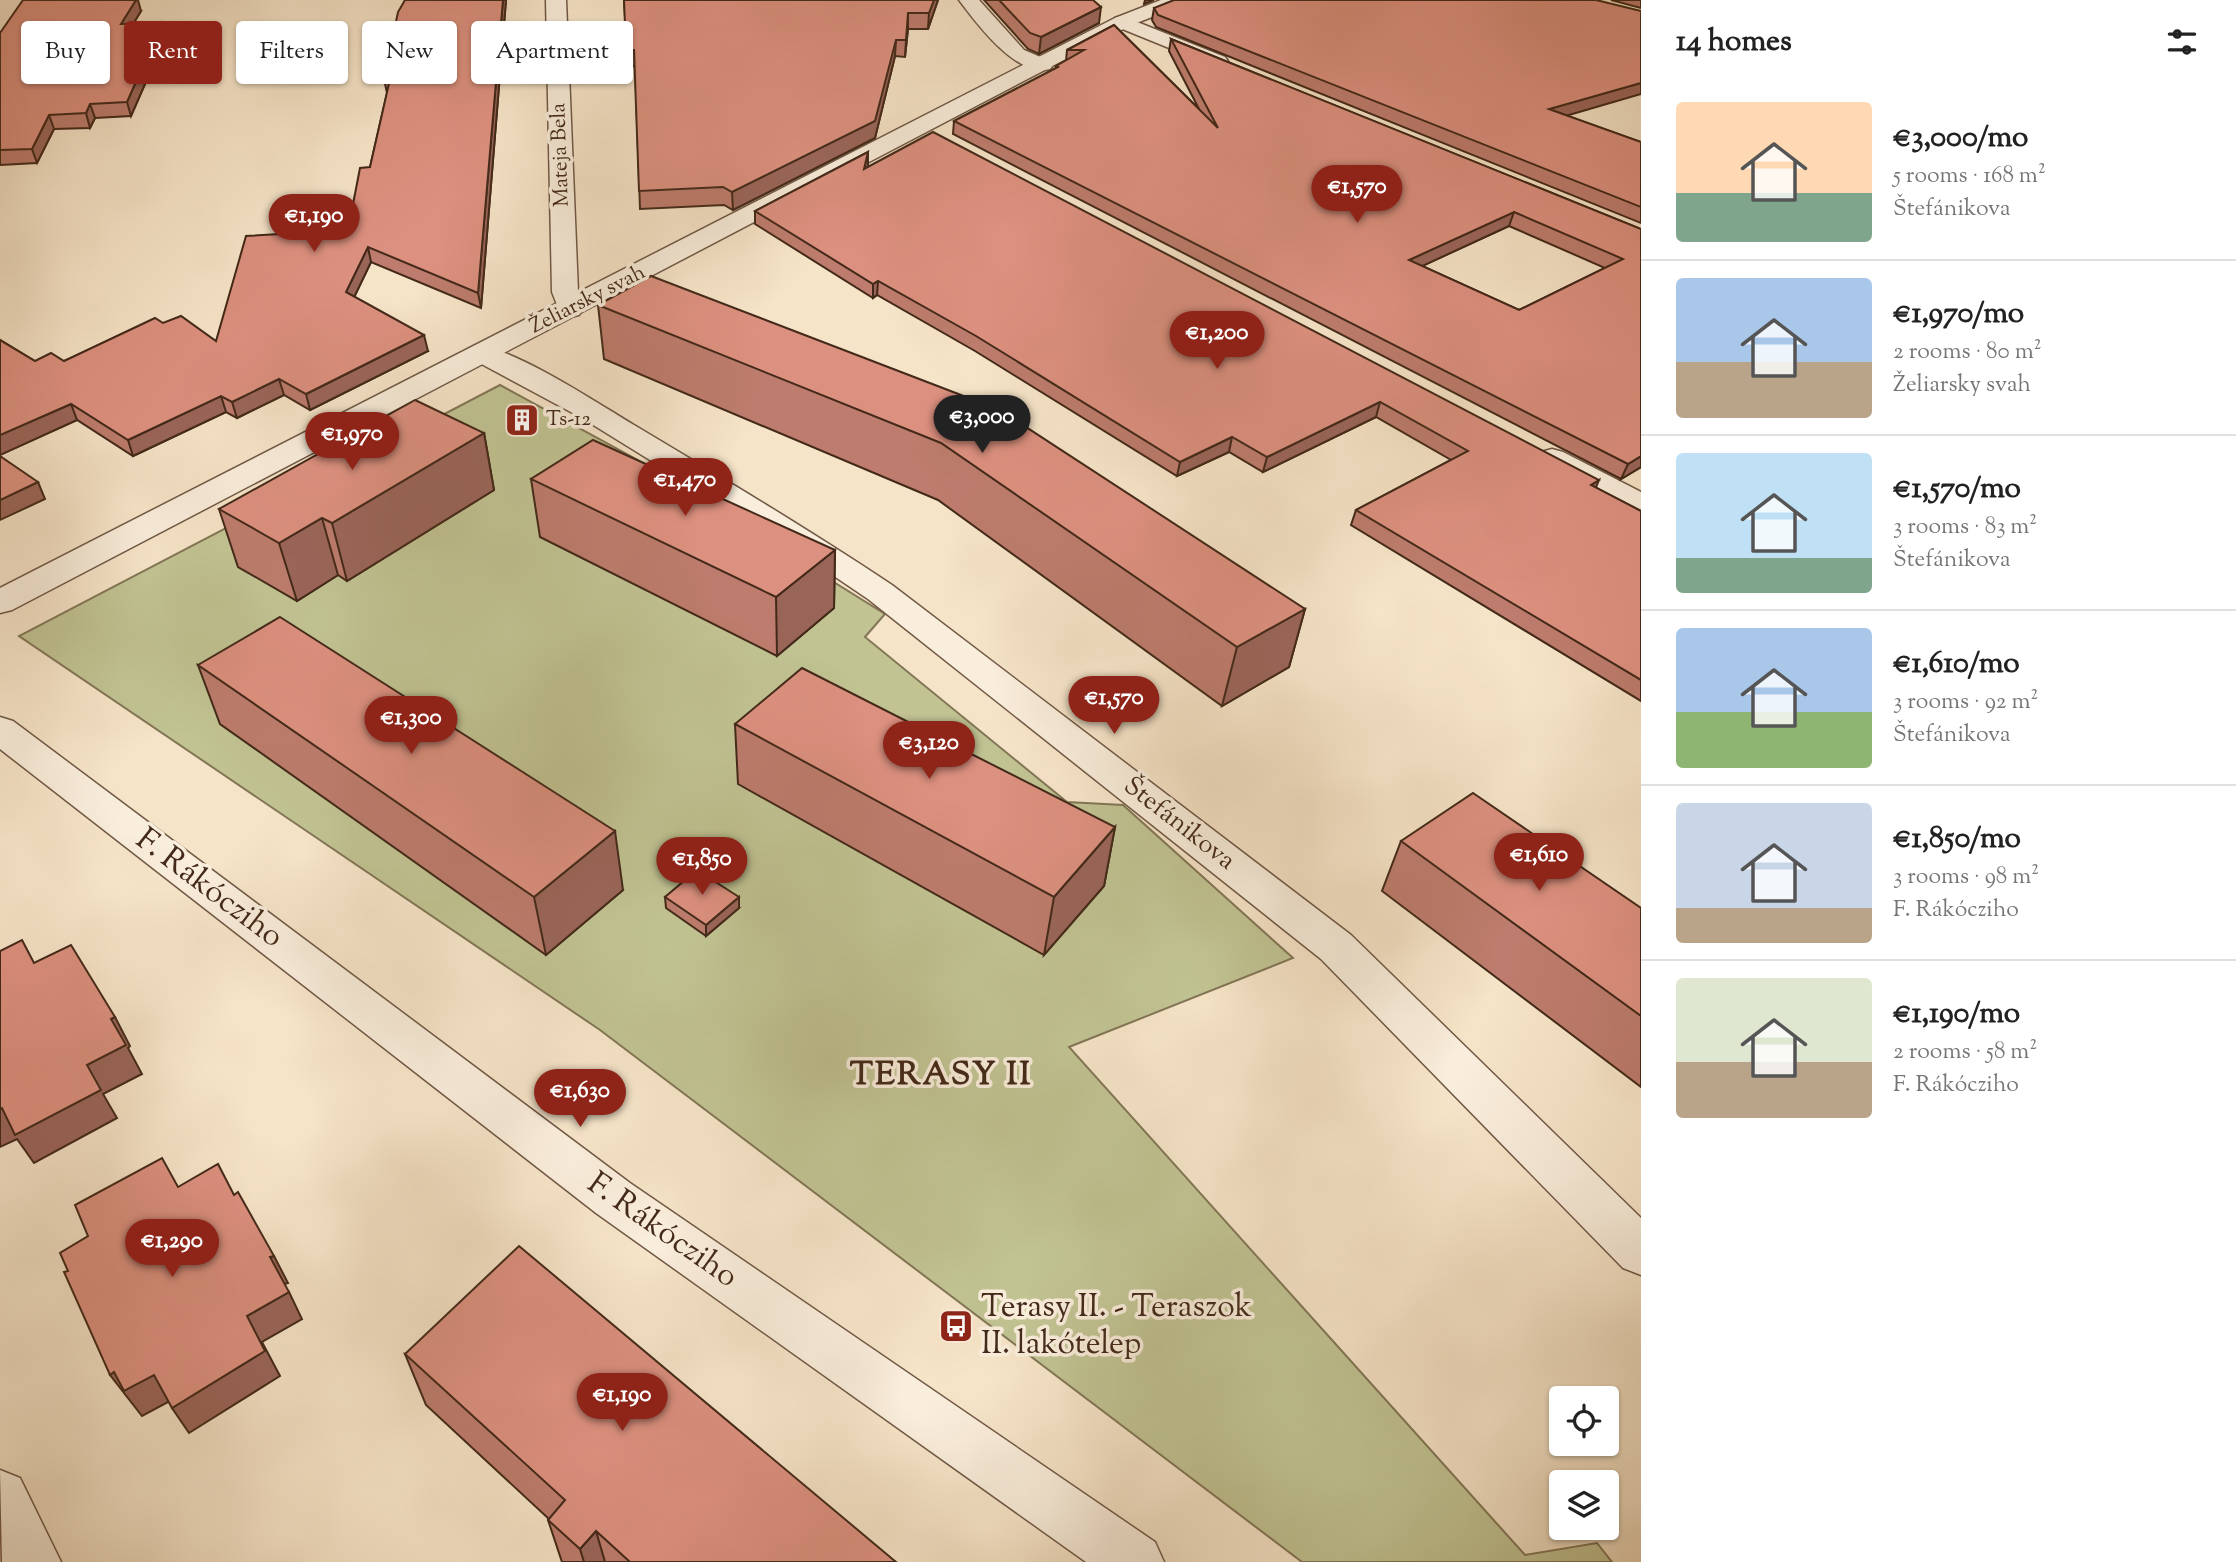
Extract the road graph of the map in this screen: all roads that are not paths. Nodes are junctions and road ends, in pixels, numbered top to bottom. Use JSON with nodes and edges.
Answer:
{"nodes":[{"id":1,"x":556,"y":0,"type":"edge"},
{"id":2,"x":969,"y":0,"type":"edge"},
{"id":3,"x":1178,"y":0,"type":"edge"},
{"id":4,"x":1122,"y":22,"type":"junction"},
{"id":5,"x":1042,"y":65,"type":"junction"},
{"id":6,"x":1242,"y":70,"type":"edge"},
{"id":7,"x":921,"y":127,"type":"junction"},
{"id":8,"x":947,"y":141,"type":"edge"},
{"id":9,"x":570,"y":309,"type":"junction"},
{"id":10,"x":484,"y":354,"type":"junction"},
{"id":11,"x":1530,"y":446,"type":"edge"},
{"id":12,"x":1641,"y":505,"type":"edge"},
{"id":13,"x":0,"y":602,"type":"edge"},
{"id":14,"x":0,"y":730,"type":"edge"},
{"id":15,"x":1641,"y":1252,"type":"edge"},
{"id":16,"x":0,"y":1498,"type":"edge"},
{"id":17,"x":32,"y":1562,"type":"edge"},
{"id":18,"x":1135,"y":1562,"type":"edge"}],
"edges":[{"from":1,"to":9,"type":"street","name":"Mateja Bela"},
{"from":2,"to":5,"type":"street"},
{"from":3,"to":4,"type":"street","name":"Želiarsky svah"},
{"from":4,"to":5,"type":"street","name":"Želiarsky svah"},
{"from":4,"to":6,"type":"street"},
{"from":5,"to":7,"type":"street","name":"Želiarsky svah"},
{"from":7,"to":8,"type":"street"},
{"from":7,"to":9,"type":"street","name":"Želiarsky svah"},
{"from":9,"to":10,"type":"street","name":"Želiarsky svah"},
{"from":10,"to":13,"type":"street","name":"Želiarsky svah"},
{"from":10,"to":15,"type":"street","name":"Štefánikova"},
{"from":11,"to":12,"type":"street"},
{"from":14,"to":18,"type":"street","name":"F. Rákócziho"},
{"from":16,"to":17,"type":"street"}]}
